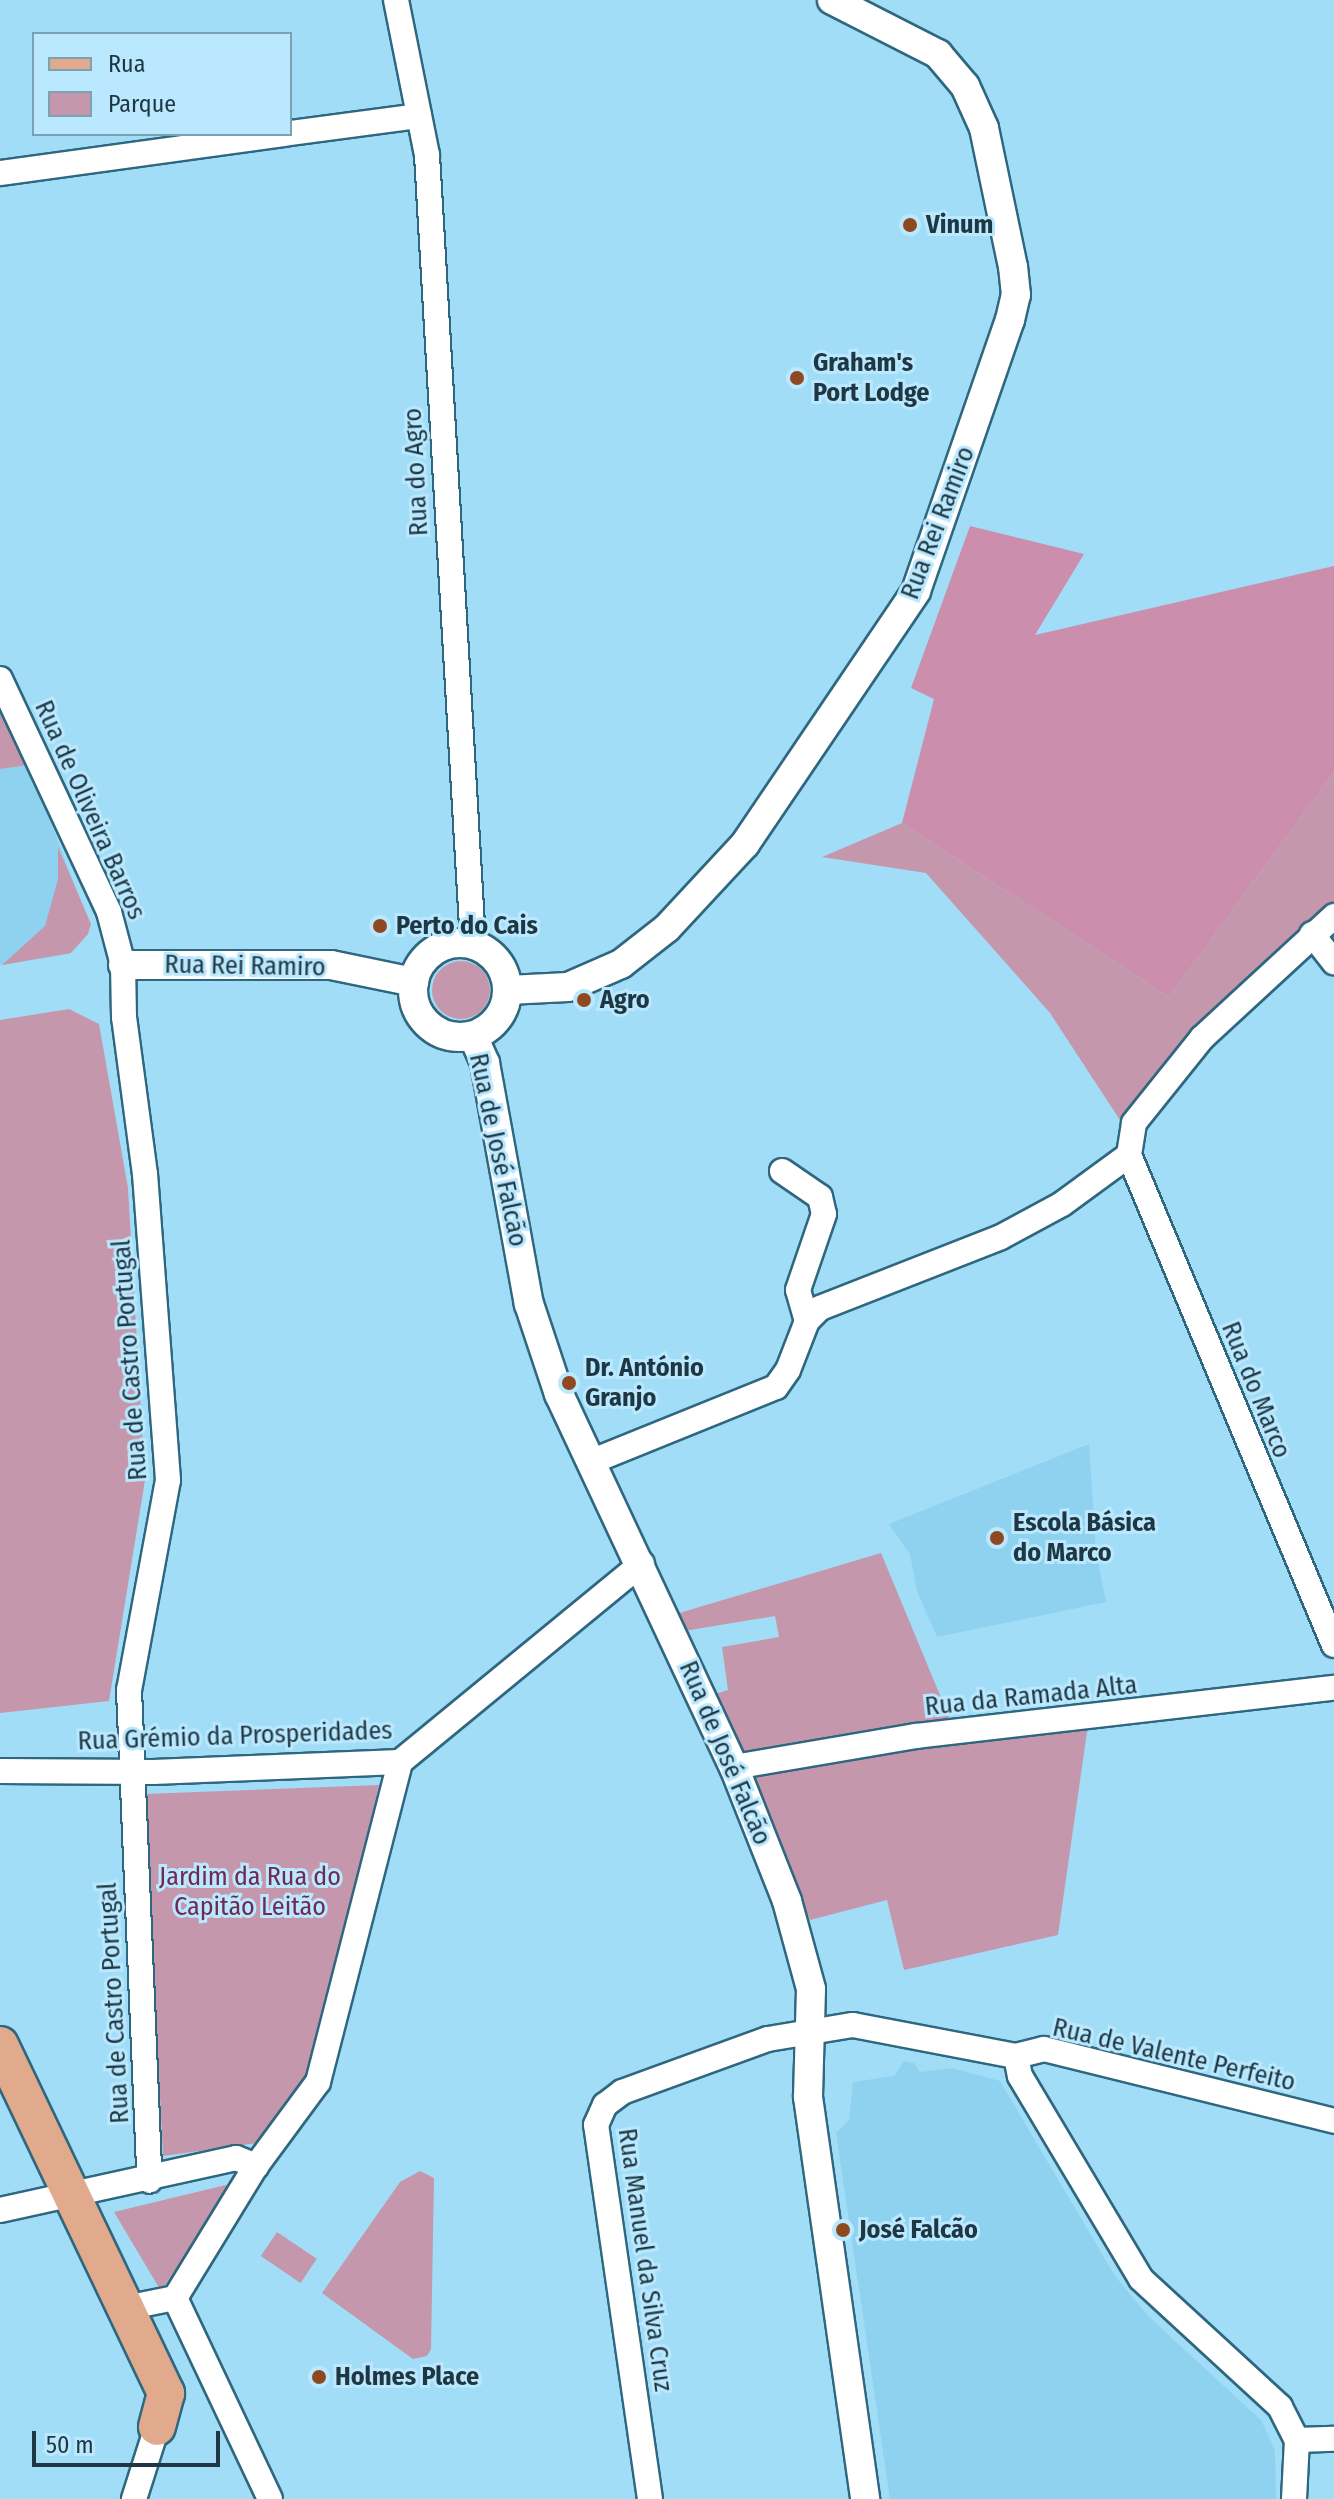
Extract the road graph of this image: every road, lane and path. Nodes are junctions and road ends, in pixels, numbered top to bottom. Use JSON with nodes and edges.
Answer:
{"nodes":[{"id":1,"x":396,"y":0,"type":"edge"},
{"id":2,"x":832,"y":0,"type":"edge"},
{"id":3,"x":419,"y":116,"type":"junction"},
{"id":4,"x":292,"y":133,"type":"edge"},
{"id":5,"x":272,"y":136,"type":"edge"},
{"id":6,"x":0,"y":173,"type":"edge"},
{"id":7,"x":0,"y":679,"type":"edge"},
{"id":8,"x":1334,"y":916,"type":"edge"},
{"id":9,"x":1312,"y":934,"type":"junction"},
{"id":10,"x":473,"y":944,"type":"junction"},
{"id":11,"x":1334,"y":962,"type":"edge"},
{"id":12,"x":123,"y":965,"type":"junction"},
{"id":13,"x":414,"y":982,"type":"junction"},
{"id":14,"x":508,"y":990,"type":"junction"},
{"id":15,"x":473,"y":1036,"type":"junction"},
{"id":16,"x":1129,"y":1155,"type":"junction"},
{"id":17,"x":782,"y":1171,"type":"dead end"},
{"id":18,"x":807,"y":1321,"type":"junction"},
{"id":19,"x":593,"y":1461,"type":"junction"},
{"id":20,"x":642,"y":1563,"type":"junction"},
{"id":21,"x":1334,"y":1645,"type":"edge"},
{"id":22,"x":1334,"y":1688,"type":"edge"},
{"id":23,"x":396,"y":1762,"type":"junction"},
{"id":24,"x":734,"y":1767,"type":"junction"},
{"id":25,"x":131,"y":1768,"type":"junction"},
{"id":26,"x":0,"y":1771,"type":"edge"},
{"id":27,"x":812,"y":2031,"type":"junction"},
{"id":28,"x":0,"y":2045,"type":"edge"},
{"id":29,"x":1016,"y":2056,"type":"junction"},
{"id":30,"x":1334,"y":2121,"type":"edge"},
{"id":31,"x":256,"y":2166,"type":"junction"},
{"id":32,"x":150,"y":2181,"type":"junction"},
{"id":33,"x":71,"y":2195,"type":"junction"},
{"id":34,"x":0,"y":2210,"type":"edge"},
{"id":35,"x":175,"y":2298,"type":"junction"},
{"id":36,"x":125,"y":2308,"type":"junction"},
{"id":37,"x":157,"y":2427,"type":"joint"},
{"id":38,"x":1334,"y":2439,"type":"edge"},
{"id":39,"x":1297,"y":2440,"type":"junction"},
{"id":40,"x":138,"y":2495,"type":"edge"},
{"id":41,"x":270,"y":2499,"type":"edge"},
{"id":42,"x":650,"y":2499,"type":"edge"},
{"id":43,"x":865,"y":2499,"type":"edge"},
{"id":44,"x":1294,"y":2499,"type":"edge"}],
"edges":[{"from":1,"to":3,"type":"street","name":"Rua do Agro"},
{"from":2,"to":14,"type":"street","name":"Rua Rei Ramiro"},
{"from":3,"to":4,"type":"street"},
{"from":3,"to":10,"type":"street","name":"Rua do Agro"},
{"from":5,"to":6,"type":"street"},
{"from":7,"to":12,"type":"street","name":"Rua de Oliveira Barros"},
{"from":8,"to":9,"type":"street"},
{"from":9,"to":11,"type":"street"},
{"from":9,"to":16,"type":"street"},
{"from":10,"to":13,"type":"street"},
{"from":10,"to":14,"type":"street"},
{"from":12,"to":13,"type":"street","name":"Rua Rei Ramiro"},
{"from":12,"to":25,"type":"street","name":"Rua de Castro Portugal"},
{"from":13,"to":15,"type":"street"},
{"from":14,"to":15,"type":"street"},
{"from":15,"to":19,"type":"street","name":"Rua de José Falcão"},
{"from":16,"to":18,"type":"street"},
{"from":16,"to":21,"type":"street","name":"Rua do Marco"},
{"from":17,"to":18,"type":"street"},
{"from":18,"to":19,"type":"street"},
{"from":19,"to":20,"type":"street","name":"Rua de José Falcão"},
{"from":20,"to":23,"type":"street","name":"Rua Grémio da Prosperidades"},
{"from":20,"to":24,"type":"street","name":"Rua de José Falcão"},
{"from":22,"to":24,"type":"street","name":"Rua da Ramada Alta"},
{"from":23,"to":25,"type":"street","name":"Rua Grémio da Prosperidades"},
{"from":23,"to":31,"type":"street"},
{"from":24,"to":27,"type":"street","name":"Rua de José Falcão"},
{"from":25,"to":26,"type":"street","name":"Rua Grémio da Prosperidades"},
{"from":25,"to":32,"type":"street","name":"Rua de Castro Portugal"},
{"from":27,"to":29,"type":"street","name":"Rua de Valente Perfeito"},
{"from":27,"to":42,"type":"street","name":"Rua Manuel da Silva Cruz"},
{"from":27,"to":43,"type":"street","name":"Rua de José Falcão"},
{"from":28,"to":33,"type":"main road"},
{"from":29,"to":30,"type":"street","name":"Rua de Valente Perfeito"},
{"from":29,"to":39,"type":"street"},
{"from":31,"to":32,"type":"street"},
{"from":31,"to":35,"type":"street"},
{"from":32,"to":33,"type":"street"},
{"from":33,"to":34,"type":"street"},
{"from":33,"to":36,"type":"main road"},
{"from":35,"to":36,"type":"street"},
{"from":35,"to":41,"type":"street"},
{"from":36,"to":37,"type":"main road"},
{"from":37,"to":40,"type":"street"},
{"from":38,"to":39,"type":"street"},
{"from":39,"to":44,"type":"street"}]}
